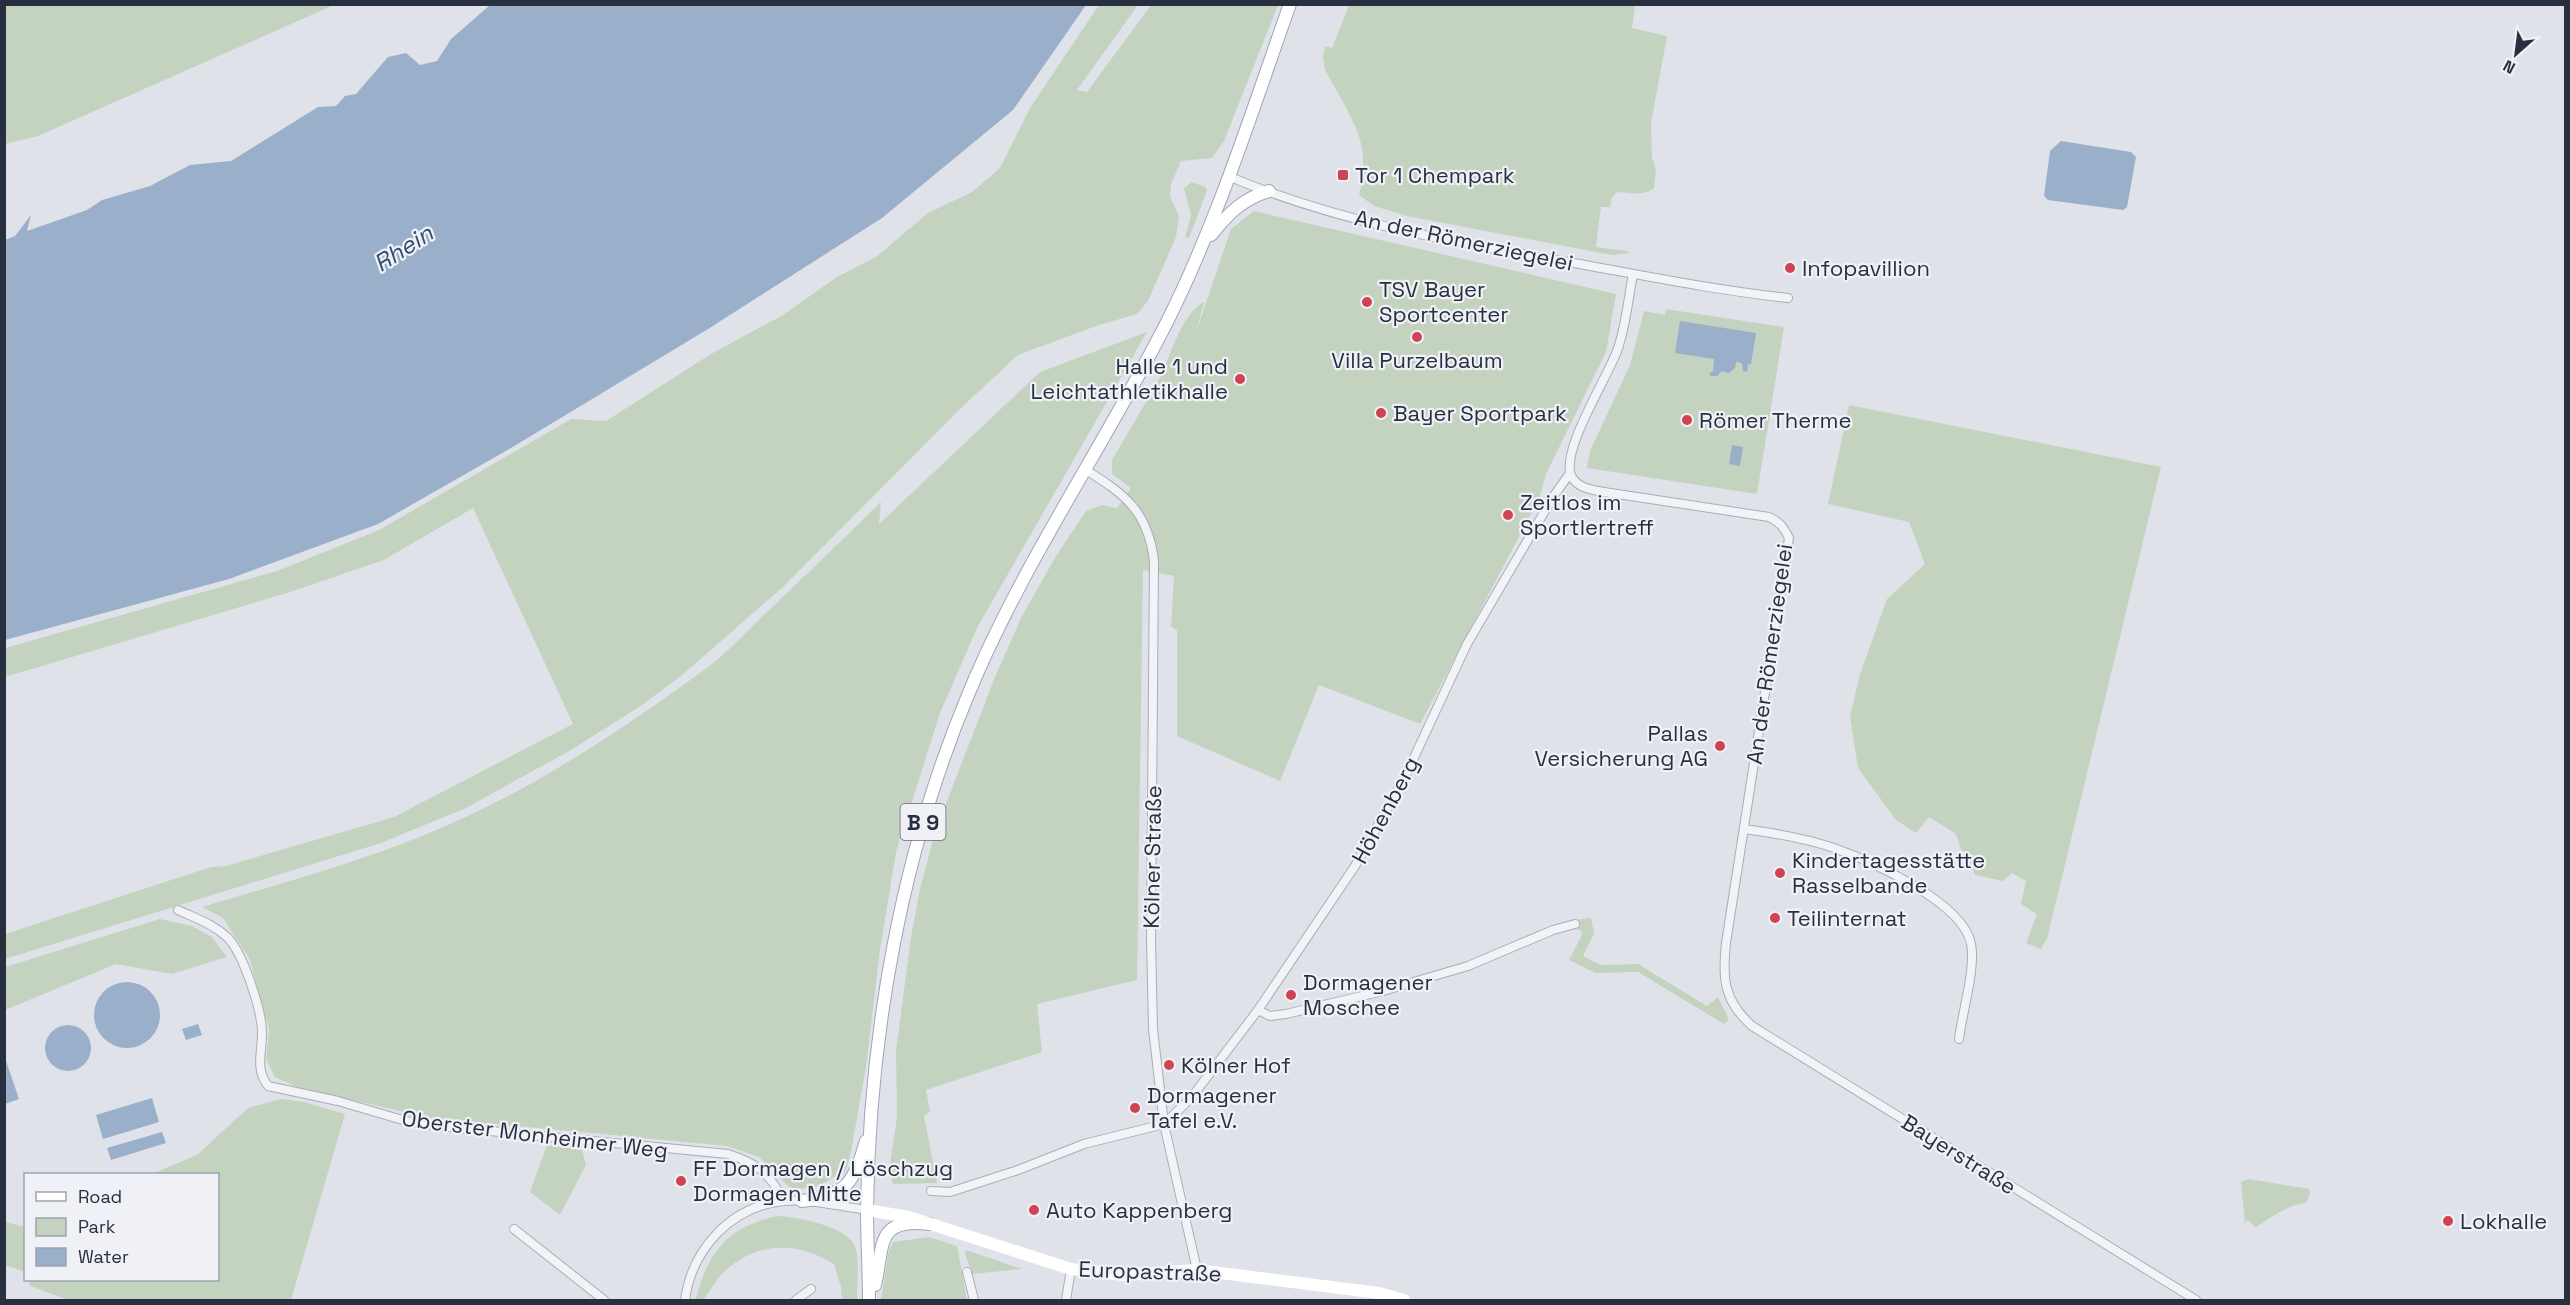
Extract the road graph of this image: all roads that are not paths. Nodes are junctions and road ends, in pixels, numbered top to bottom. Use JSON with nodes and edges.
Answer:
{"nodes":[{"id":1,"x":1290,"y":4,"type":"edge"},
{"id":2,"x":1228,"y":176,"type":"junction"},
{"id":3,"x":1269,"y":191,"type":"junction"},
{"id":4,"x":1206,"y":240,"type":"junction"},
{"id":5,"x":1633,"y":274,"type":"junction"},
{"id":6,"x":1788,"y":298,"type":"dead end"},
{"id":7,"x":1084,"y":469,"type":"junction"},
{"id":8,"x":1570,"y":473,"type":"junction"},
{"id":9,"x":1744,"y":829,"type":"junction"},
{"id":10,"x":178,"y":910,"type":"dead end"},
{"id":11,"x":1575,"y":924,"type":"dead end"},
{"id":12,"x":1730,"y":999,"type":"joint"},
{"id":13,"x":1258,"y":1010,"type":"junction"},
{"id":14,"x":1959,"y":1039,"type":"dead end"},
{"id":15,"x":871,"y":1123,"type":"junction"},
{"id":16,"x":1164,"y":1124,"type":"junction"},
{"id":17,"x":931,"y":1191,"type":"dead end"},
{"id":18,"x":784,"y":1201,"type":"junction"},
{"id":19,"x":802,"y":1201,"type":"junction"},
{"id":20,"x":867,"y":1210,"type":"junction"},
{"id":21,"x":929,"y":1224,"type":"junction"},
{"id":22,"x":514,"y":1229,"type":"dead end"},
{"id":23,"x":1071,"y":1269,"type":"junction"},
{"id":24,"x":1197,"y":1270,"type":"junction"},
{"id":25,"x":967,"y":1272,"type":"dead end"},
{"id":26,"x":811,"y":1289,"type":"dead end"},
{"id":27,"x":1379,"y":1297,"type":"edge"},
{"id":28,"x":604,"y":1300,"type":"edge"},
{"id":29,"x":685,"y":1300,"type":"edge"},
{"id":30,"x":796,"y":1300,"type":"edge"},
{"id":31,"x":869,"y":1300,"type":"edge"},
{"id":32,"x":974,"y":1300,"type":"edge"},
{"id":33,"x":1066,"y":1300,"type":"edge"},
{"id":34,"x":1404,"y":1300,"type":"edge"},
{"id":35,"x":2196,"y":1300,"type":"edge"}],
"edges":[{"from":1,"to":2,"type":"main road","number":"B 9"},
{"from":2,"to":3,"type":"street","name":"An der Römerziegelei"},
{"from":2,"to":4,"type":"main road","number":"B 9"},
{"from":3,"to":4,"type":"main road"},
{"from":3,"to":5,"type":"street","name":"An der Römerziegelei"},
{"from":4,"to":7,"type":"main road","number":"B 9"},
{"from":5,"to":6,"type":"street","name":"An der Römerziegelei"},
{"from":5,"to":8,"type":"street"},
{"from":7,"to":15,"type":"main road","number":"B 9"},
{"from":7,"to":16,"type":"street","name":"Kölner Straße"},
{"from":8,"to":9,"type":"street","name":"An der Römerziegelei"},
{"from":8,"to":13,"type":"street","name":"Höhenberg"},
{"from":9,"to":12,"type":"street","name":"An der Römerziegelei"},
{"from":9,"to":14,"type":"street"},
{"from":10,"to":18,"type":"street","name":"Oberster Monheimer Weg"},
{"from":11,"to":13,"type":"street"},
{"from":12,"to":35,"type":"street","name":"Bayerstraße"},
{"from":13,"to":16,"type":"street","name":"Höhenberg"},
{"from":15,"to":19,"type":"main road"},
{"from":15,"to":20,"type":"main road","number":"B 9"},
{"from":16,"to":17,"type":"street"},
{"from":16,"to":24,"type":"street","name":"Kölner Straße"},
{"from":18,"to":19,"type":"street"},
{"from":18,"to":29,"type":"street"},
{"from":19,"to":20,"type":"street"},
{"from":20,"to":21,"type":"main road","name":"Europastraße"},
{"from":20,"to":31,"type":"main road","number":"B 9"},
{"from":21,"to":23,"type":"main road","name":"Europastraße"},
{"from":21,"to":31,"type":"main road"},
{"from":22,"to":28,"type":"street"},
{"from":23,"to":24,"type":"main road","name":"Europastraße"},
{"from":23,"to":33,"type":"street"},
{"from":24,"to":27,"type":"main road","name":"Europastraße"},
{"from":25,"to":32,"type":"street"},
{"from":26,"to":30,"type":"street"},
{"from":27,"to":34,"type":"main road","name":"Europastraße"}]}
